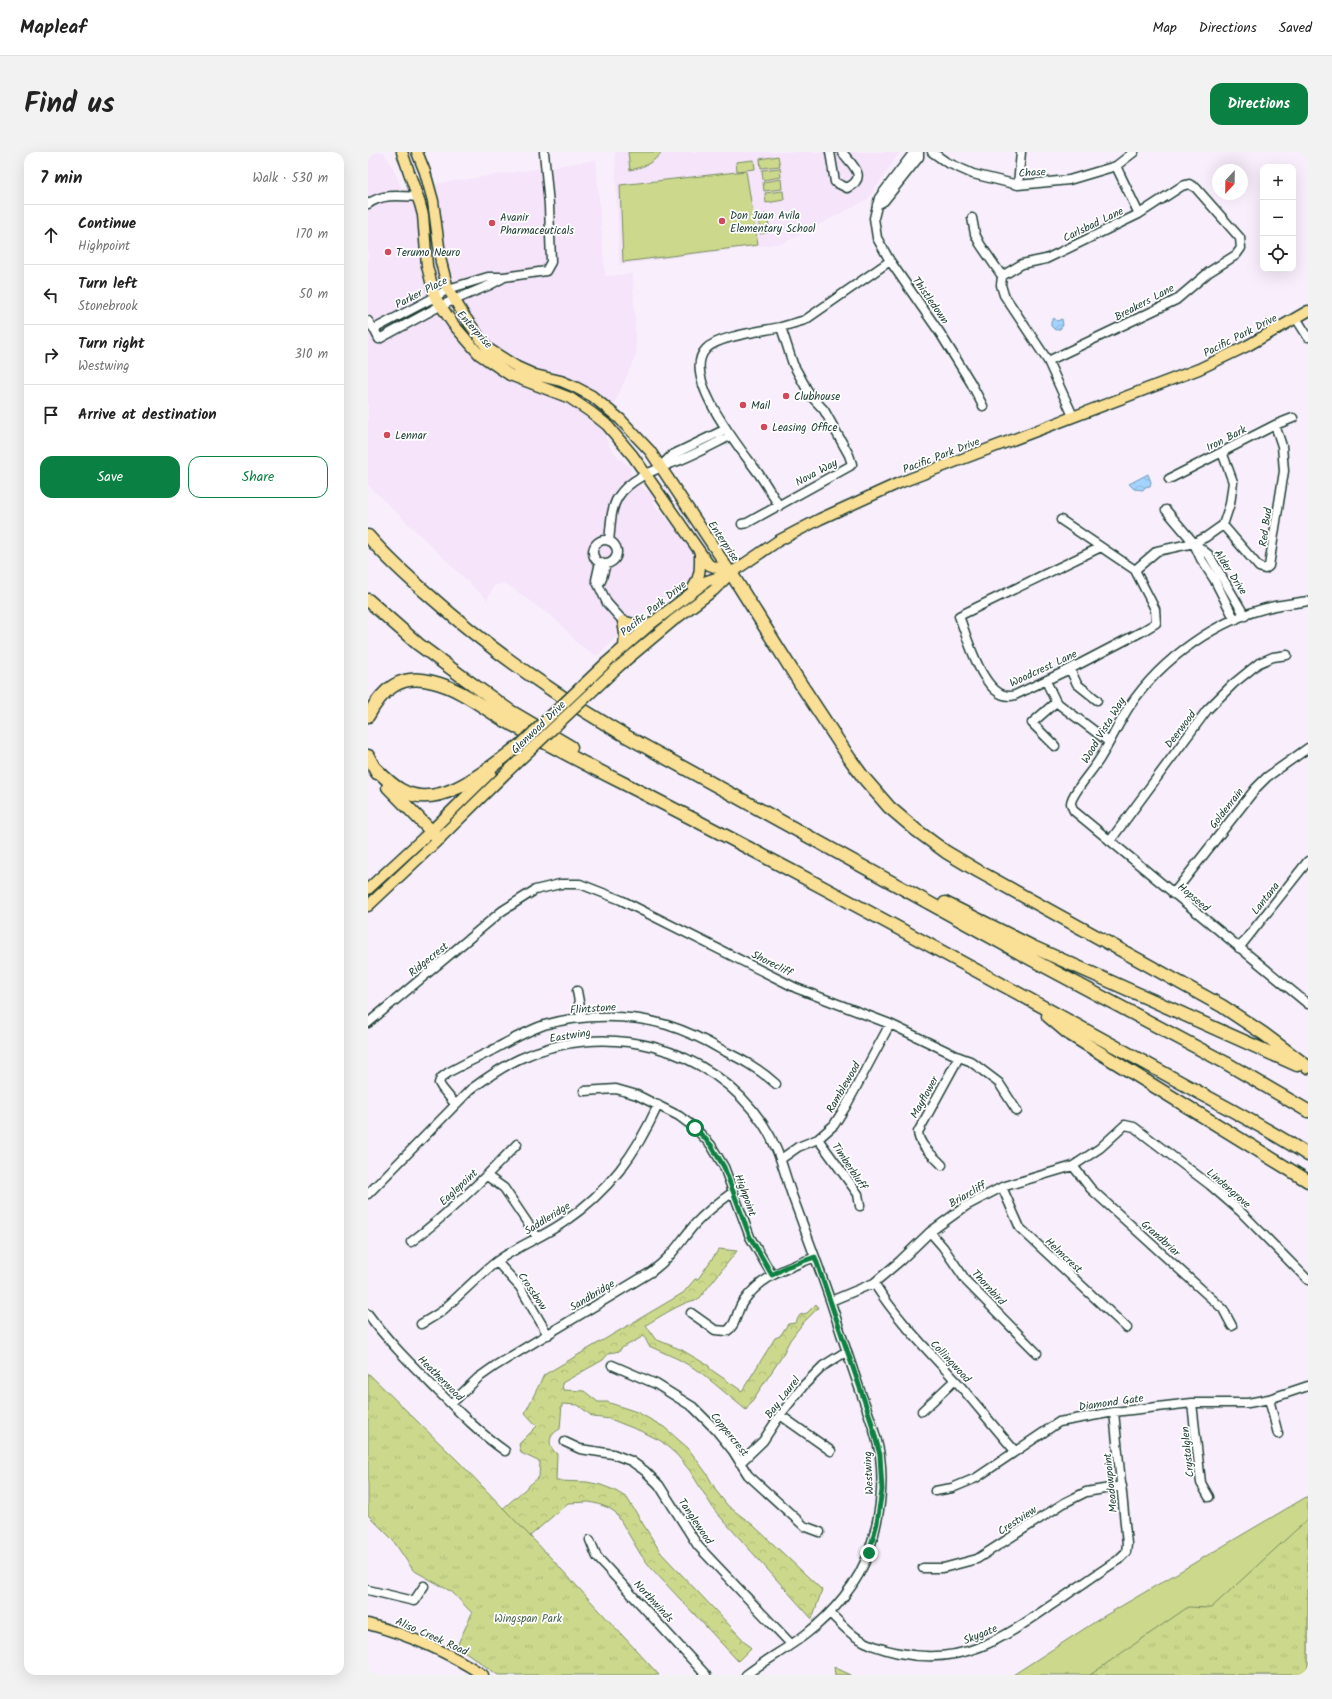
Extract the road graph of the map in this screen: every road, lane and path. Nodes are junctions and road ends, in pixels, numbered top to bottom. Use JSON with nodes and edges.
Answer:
{"nodes":[{"id":1,"x":402,"y":152,"type":"edge"},
{"id":2,"x":417,"y":152,"type":"edge"},
{"id":3,"x":544,"y":152,"type":"edge"},
{"id":4,"x":830,"y":152,"type":"edge"},
{"id":5,"x":842,"y":152,"type":"edge"},
{"id":6,"x":914,"y":152,"type":"edge"},
{"id":7,"x":919,"y":152,"type":"edge"},
{"id":8,"x":932,"y":152,"type":"edge"},
{"id":9,"x":1021,"y":152,"type":"edge"},
{"id":10,"x":1134,"y":152,"type":"edge"},
{"id":11,"x":1116,"y":166,"type":"junction"},
{"id":12,"x":1018,"y":185,"type":"junction"},
{"id":13,"x":418,"y":197,"type":"junction"},
{"id":14,"x":368,"y":204,"type":"edge"},
{"id":15,"x":877,"y":205,"type":"junction"},
{"id":16,"x":1139,"y":214,"type":"junction"},
{"id":17,"x":972,"y":218,"type":"dead end"},
{"id":18,"x":1241,"y":248,"type":"joint"},
{"id":19,"x":890,"y":261,"type":"junction"},
{"id":20,"x":1002,"y":276,"type":"junction"},
{"id":21,"x":504,"y":277,"type":"junction"},
{"id":22,"x":448,"y":289,"type":"junction"},
{"id":23,"x":455,"y":300,"type":"junction"},
{"id":24,"x":438,"y":302,"type":"junction"},
{"id":25,"x":1308,"y":311,"type":"edge"},
{"id":26,"x":1296,"y":318,"type":"junction"},
{"id":27,"x":368,"y":321,"type":"edge"},
{"id":28,"x":781,"y":327,"type":"junction"},
{"id":29,"x":374,"y":328,"type":"junction"},
{"id":30,"x":1308,"y":337,"type":"edge"},
{"id":31,"x":1048,"y":362,"type":"junction"},
{"id":32,"x":983,"y":406,"type":"dead end"},
{"id":33,"x":1073,"y":416,"type":"junction"},
{"id":34,"x":1293,"y":418,"type":"dead end"},
{"id":35,"x":1275,"y":425,"type":"junction"},
{"id":36,"x":728,"y":432,"type":"junction"},
{"id":37,"x":1222,"y":452,"type":"junction"},
{"id":38,"x":660,"y":467,"type":"junction"},
{"id":39,"x":646,"y":475,"type":"junction"},
{"id":40,"x":1169,"y":479,"type":"dead end"},
{"id":41,"x":779,"y":506,"type":"junction"},
{"id":42,"x":1166,"y":510,"type":"dead end"},
{"id":43,"x":1061,"y":520,"type":"dead end"},
{"id":44,"x":742,"y":524,"type":"dead end"},
{"id":45,"x":1223,"y":525,"type":"junction"},
{"id":46,"x":368,"y":536,"type":"edge"},
{"id":47,"x":609,"y":541,"type":"junction"},
{"id":48,"x":1194,"y":543,"type":"junction"},
{"id":49,"x":1101,"y":547,"type":"junction"},
{"id":50,"x":700,"y":553,"type":"junction"},
{"id":51,"x":603,"y":563,"type":"junction"},
{"id":52,"x":1135,"y":570,"type":"junction"},
{"id":53,"x":731,"y":572,"type":"junction"},
{"id":54,"x":689,"y":593,"type":"junction"},
{"id":55,"x":368,"y":600,"type":"edge"},
{"id":56,"x":1308,"y":601,"type":"edge"},
{"id":57,"x":1245,"y":616,"type":"junction"},
{"id":58,"x":1235,"y":620,"type":"junction"},
{"id":59,"x":623,"y":621,"type":"junction"},
{"id":60,"x":646,"y":628,"type":"junction"},
{"id":61,"x":624,"y":647,"type":"junction"},
{"id":62,"x":1287,"y":655,"type":"dead end"},
{"id":63,"x":606,"y":663,"type":"joint"},
{"id":64,"x":1070,"y":669,"type":"junction"},
{"id":65,"x":1046,"y":681,"type":"junction"},
{"id":66,"x":1097,"y":700,"type":"dead end"},
{"id":67,"x":1056,"y":702,"type":"junction"},
{"id":68,"x":368,"y":716,"type":"edge"},
{"id":69,"x":1108,"y":742,"type":"junction"},
{"id":70,"x":520,"y":745,"type":"joint"},
{"id":71,"x":1055,"y":746,"type":"dead end"},
{"id":72,"x":1308,"y":748,"type":"edge"},
{"id":73,"x":370,"y":761,"type":"edge"},
{"id":74,"x":496,"y":765,"type":"junction"},
{"id":75,"x":1071,"y":803,"type":"joint"},
{"id":76,"x":686,"y":815,"type":"junction"},
{"id":77,"x":781,"y":822,"type":"junction"},
{"id":78,"x":435,"y":835,"type":"junction"},
{"id":79,"x":1110,"y":841,"type":"junction"},
{"id":80,"x":1308,"y":861,"type":"edge"},
{"id":81,"x":368,"y":889,"type":"edge"},
{"id":82,"x":1174,"y":894,"type":"junction"},
{"id":83,"x":368,"y":906,"type":"edge"},
{"id":84,"x":502,"y":911,"type":"joint"},
{"id":85,"x":1239,"y":948,"type":"junction"},
{"id":86,"x":577,"y":991,"type":"dead end"},
{"id":87,"x":1031,"y":1000,"type":"junction"},
{"id":88,"x":1307,"y":1001,"type":"edge"},
{"id":89,"x":582,"y":1018,"type":"junction"},
{"id":90,"x":368,"y":1023,"type":"edge"},
{"id":91,"x":890,"y":1024,"type":"junction"},
{"id":92,"x":959,"y":1057,"type":"junction"},
{"id":93,"x":1308,"y":1068,"type":"edge"},
{"id":94,"x":776,"y":1084,"type":"dead end"},
{"id":95,"x":584,"y":1091,"type":"dead end"},
{"id":96,"x":454,"y":1104,"type":"junction"},
{"id":97,"x":658,"y":1105,"type":"junction"},
{"id":98,"x":1308,"y":1111,"type":"edge"},
{"id":99,"x":1017,"y":1112,"type":"dead end"},
{"id":100,"x":1125,"y":1125,"type":"joint"},
{"id":101,"x":818,"y":1139,"type":"junction"},
{"id":102,"x":517,"y":1144,"type":"dead end"},
{"id":103,"x":1308,"y":1155,"type":"edge"},
{"id":104,"x":781,"y":1159,"type":"junction"},
{"id":105,"x":942,"y":1165,"type":"dead end"},
{"id":106,"x":1073,"y":1166,"type":"junction"},
{"id":107,"x":487,"y":1176,"type":"junction"},
{"id":108,"x":1308,"y":1180,"type":"edge"},
{"id":109,"x":1002,"y":1187,"type":"junction"},
{"id":110,"x":733,"y":1192,"type":"junction"},
{"id":111,"x":368,"y":1194,"type":"edge"},
{"id":112,"x":860,"y":1206,"type":"dead end"},
{"id":113,"x":930,"y":1232,"type":"junction"},
{"id":114,"x":537,"y":1237,"type":"junction"},
{"id":115,"x":411,"y":1242,"type":"dead end"},
{"id":116,"x":815,"y":1257,"type":"junction"},
{"id":117,"x":497,"y":1262,"type":"junction"},
{"id":118,"x":772,"y":1275,"type":"junction"},
{"id":119,"x":1308,"y":1280,"type":"edge"},
{"id":120,"x":874,"y":1283,"type":"junction"},
{"id":121,"x":831,"y":1301,"type":"junction"},
{"id":122,"x":691,"y":1313,"type":"dead end"},
{"id":123,"x":368,"y":1314,"type":"edge"},
{"id":124,"x":421,"y":1324,"type":"dead end"},
{"id":125,"x":1232,"y":1326,"type":"dead end"},
{"id":126,"x":1127,"y":1328,"type":"dead end"},
{"id":127,"x":548,"y":1335,"type":"junction"},
{"id":128,"x":847,"y":1351,"type":"junction"},
{"id":129,"x":1037,"y":1353,"type":"dead end"},
{"id":130,"x":612,"y":1365,"type":"dead end"},
{"id":131,"x":955,"y":1380,"type":"junction"},
{"id":132,"x":1308,"y":1386,"type":"edge"},
{"id":133,"x":1269,"y":1399,"type":"junction"},
{"id":134,"x":1192,"y":1403,"type":"junction"},
{"id":135,"x":451,"y":1404,"type":"junction"},
{"id":136,"x":922,"y":1411,"type":"dead end"},
{"id":137,"x":1114,"y":1412,"type":"junction"},
{"id":138,"x":780,"y":1415,"type":"junction"},
{"id":139,"x":1278,"y":1434,"type":"dead end"},
{"id":140,"x":565,"y":1442,"type":"dead end"},
{"id":141,"x":505,"y":1451,"type":"dead end"},
{"id":142,"x":831,"y":1451,"type":"dead end"},
{"id":143,"x":1015,"y":1451,"type":"junction"},
{"id":144,"x":740,"y":1463,"type":"junction"},
{"id":145,"x":1122,"y":1486,"type":"junction"},
{"id":146,"x":935,"y":1491,"type":"dead end"},
{"id":147,"x":1209,"y":1497,"type":"dead end"},
{"id":148,"x":820,"y":1532,"type":"dead end"},
{"id":149,"x":590,"y":1540,"type":"dead end"},
{"id":150,"x":1126,"y":1552,"type":"joint"},
{"id":151,"x":923,"y":1568,"type":"dead end"},
{"id":152,"x":424,"y":1586,"type":"dead end"},
{"id":153,"x":368,"y":1590,"type":"edge"},
{"id":154,"x":830,"y":1613,"type":"junction"},
{"id":155,"x":368,"y":1624,"type":"edge"},
{"id":156,"x":791,"y":1644,"type":"junction"},
{"id":157,"x":483,"y":1675,"type":"edge"},
{"id":158,"x":706,"y":1675,"type":"edge"},
{"id":159,"x":746,"y":1675,"type":"edge"}],
"edges":[{"from":1,"to":13,"type":"main road","name":"Enterprise"},
{"from":2,"to":22,"type":"main road","name":"Enterprise"},
{"from":3,"to":21,"type":"street","name":"Parker Place"},
{"from":4,"to":5,"type":"street"},
{"from":6,"to":15,"type":"street","name":"Thistledown"},
{"from":7,"to":15,"type":"street"},
{"from":8,"to":12,"type":"street","name":"Chase"},
{"from":9,"to":12,"type":"street"},
{"from":10,"to":11,"type":"street","name":"Chase"},
{"from":11,"to":12,"type":"street","name":"Chase"},
{"from":11,"to":16,"type":"street"},
{"from":13,"to":14,"type":"street"},
{"from":13,"to":24,"type":"main road","name":"Enterprise"},
{"from":15,"to":19,"type":"street","name":"Thistledown"},
{"from":16,"to":18,"type":"street","name":"Carlsbad Lane"},
{"from":16,"to":20,"type":"street","name":"Carlsbad Lane"},
{"from":17,"to":20,"type":"street"},
{"from":18,"to":31,"type":"street","name":"Breakers Lane"},
{"from":19,"to":28,"type":"street"},
{"from":19,"to":32,"type":"street","name":"Thistledown"},
{"from":20,"to":31,"type":"street"},
{"from":21,"to":22,"type":"street","name":"Parker Place"},
{"from":21,"to":23,"type":"street","name":"Parker Place"},
{"from":22,"to":23,"type":"main road","name":"Enterprise"},
{"from":22,"to":24,"type":"street","name":"Parker Place"},
{"from":23,"to":24,"type":"street","name":"Parker Place"},
{"from":23,"to":38,"type":"main road","name":"Enterprise"},
{"from":24,"to":29,"type":"street","name":"Parker Place"},
{"from":24,"to":29,"type":"street","name":"Parker Place"},
{"from":24,"to":39,"type":"main road","name":"Enterprise"},
{"from":25,"to":26,"type":"main road","name":"Pacific Park Drive"},
{"from":26,"to":30,"type":"street"},
{"from":26,"to":33,"type":"main road","name":"Pacific Park Drive"},
{"from":27,"to":29,"type":"street"},
{"from":28,"to":36,"type":"street"},
{"from":28,"to":41,"type":"street","name":"Nova Way"},
{"from":31,"to":33,"type":"street"},
{"from":33,"to":53,"type":"main road","name":"Pacific Park Drive"},
{"from":34,"to":35,"type":"street","name":"Iron Bark"},
{"from":35,"to":37,"type":"street","name":"Iron Bark"},
{"from":35,"to":45,"type":"street","name":"Red Bud"},
{"from":36,"to":38,"type":"street"},
{"from":36,"to":41,"type":"street"},
{"from":37,"to":40,"type":"street","name":"Iron Bark"},
{"from":37,"to":45,"type":"street"},
{"from":38,"to":39,"type":"street"},
{"from":38,"to":53,"type":"main road","name":"Enterprise"},
{"from":39,"to":47,"type":"street"},
{"from":39,"to":50,"type":"main road","name":"Enterprise"},
{"from":41,"to":44,"type":"street","name":"Nova Way"},
{"from":42,"to":48,"type":"street","name":"Alder Drive"},
{"from":43,"to":49,"type":"street","name":"Woodcrest Lane"},
{"from":45,"to":48,"type":"street"},
{"from":46,"to":77,"type":"highway"},
{"from":47,"to":51,"type":"street"},
{"from":47,"to":51,"type":"street"},
{"from":48,"to":52,"type":"street"},
{"from":48,"to":57,"type":"street","name":"Alder Drive"},
{"from":48,"to":58,"type":"street","name":"Alder Drive"},
{"from":49,"to":52,"type":"street","name":"Woodcrest Lane"},
{"from":49,"to":65,"type":"street","name":"Woodcrest Lane"},
{"from":50,"to":53,"type":"main road","name":"Enterprise"},
{"from":50,"to":54,"type":"main road"},
{"from":51,"to":59,"type":"street"},
{"from":52,"to":64,"type":"street","name":"Woodcrest Lane"},
{"from":53,"to":54,"type":"main road","name":"Pacific Park Drive"},
{"from":53,"to":78,"type":"main road","name":"Glenwood Drive","bridge":true},
{"from":53,"to":93,"type":"highway"},
{"from":54,"to":60,"type":"main road","name":"Pacific Park Drive"},
{"from":55,"to":76,"type":"highway"},
{"from":56,"to":57,"type":"street","name":"Wood Vista Way"},
{"from":57,"to":58,"type":"street","name":"Wood Vista Way"},
{"from":58,"to":69,"type":"street","name":"Wood Vista Way"},
{"from":59,"to":60,"type":"main road"},
{"from":59,"to":61,"type":"main road"},
{"from":60,"to":61,"type":"main road","name":"Pacific Park Drive"},
{"from":61,"to":63,"type":"main road","name":"Pacific Park Drive"},
{"from":62,"to":79,"type":"street","name":"Deerwood"},
{"from":63,"to":70,"type":"main road","name":"Glenwood Drive","bridge":true},
{"from":64,"to":65,"type":"street","name":"Woodcrest Lane"},
{"from":64,"to":66,"type":"street"},
{"from":65,"to":67,"type":"street"},
{"from":67,"to":69,"type":"street"},
{"from":67,"to":71,"type":"street"},
{"from":68,"to":76,"type":"highway"},
{"from":69,"to":75,"type":"street","name":"Wood Vista Way"},
{"from":70,"to":74,"type":"highway"},
{"from":72,"to":82,"type":"street","name":"Goldenrain"},
{"from":73,"to":74,"type":"highway"},
{"from":73,"to":78,"type":"highway"},
{"from":74,"to":78,"type":"main road","name":"Glenwood Drive"},
{"from":75,"to":79,"type":"street","name":"Hopseed"},
{"from":76,"to":87,"type":"highway"},
{"from":77,"to":93,"type":"highway"},
{"from":77,"to":98,"type":"highway"},
{"from":78,"to":81,"type":"main road","name":"Glenwood Drive"},
{"from":78,"to":83,"type":"main road","name":"Glenwood Drive"},
{"from":79,"to":82,"type":"street","name":"Hopseed"},
{"from":80,"to":85,"type":"street","name":"Lantana"},
{"from":82,"to":85,"type":"street","name":"Hopseed"},
{"from":84,"to":90,"type":"street","name":"Ridgecrest"},
{"from":84,"to":91,"type":"street","name":"Shorecliff"},
{"from":85,"to":88,"type":"street","name":"Hopseed"},
{"from":86,"to":89,"type":"street"},
{"from":87,"to":103,"type":"highway"},
{"from":87,"to":108,"type":"highway"},
{"from":89,"to":94,"type":"street","name":"Flintstone"},
{"from":89,"to":96,"type":"street","name":"Flintstone"},
{"from":91,"to":92,"type":"street","name":"Shorecliff"},
{"from":91,"to":101,"type":"street","name":"Ramblewood"},
{"from":92,"to":99,"type":"street","name":"Shorecliff"},
{"from":92,"to":105,"type":"street","name":"Mayflower"},
{"from":95,"to":97,"type":"street","name":"Highpoint"},
{"from":96,"to":104,"type":"street","name":"Eastwing"},
{"from":96,"to":111,"type":"street","name":"Eastwing"},
{"from":97,"to":110,"type":"street","name":"Highpoint"},
{"from":97,"to":114,"type":"street","name":"Saddleridge"},
{"from":100,"to":106,"type":"street","name":"Briarcliff"},
{"from":100,"to":119,"type":"street","name":"Lindengrove"},
{"from":101,"to":104,"type":"street","name":"Ramblewood"},
{"from":101,"to":112,"type":"street","name":"Timberbluff"},
{"from":102,"to":107,"type":"street","name":"Eaglepoint"},
{"from":104,"to":116,"type":"street","name":"Westwing"},
{"from":106,"to":109,"type":"street","name":"Briarcliff"},
{"from":106,"to":125,"type":"street","name":"Grandbriar"},
{"from":107,"to":114,"type":"street"},
{"from":107,"to":115,"type":"street","name":"Eaglepoint"},
{"from":109,"to":113,"type":"street","name":"Briarcliff"},
{"from":109,"to":126,"type":"street","name":"Helmcrest"},
{"from":110,"to":118,"type":"street","name":"Highpoint"},
{"from":110,"to":127,"type":"street","name":"Sandbridge"},
{"from":113,"to":120,"type":"street","name":"Briarcliff"},
{"from":113,"to":129,"type":"street","name":"Thornbird"},
{"from":114,"to":117,"type":"street","name":"Saddleridge"},
{"from":116,"to":118,"type":"street"},
{"from":116,"to":121,"type":"street","name":"Westwing"},
{"from":117,"to":124,"type":"street","name":"Saddleridge"},
{"from":117,"to":127,"type":"street","name":"Crossbow"},
{"from":118,"to":122,"type":"street"},
{"from":120,"to":121,"type":"street","name":"Briarcliff"},
{"from":120,"to":131,"type":"street","name":"Collingwood"},
{"from":121,"to":128,"type":"street","name":"Westwing"},
{"from":123,"to":135,"type":"street","name":"Heatherwood"},
{"from":127,"to":135,"type":"street","name":"Sandbridge"},
{"from":128,"to":138,"type":"street","name":"Bay Laurel"},
{"from":128,"to":154,"type":"street","name":"Westwing"},
{"from":130,"to":144,"type":"street","name":"Coppercrest"},
{"from":131,"to":136,"type":"street"},
{"from":131,"to":143,"type":"street","name":"Collingwood"},
{"from":132,"to":133,"type":"street","name":"Diamond Gate"},
{"from":133,"to":134,"type":"street","name":"Diamond Gate"},
{"from":133,"to":139,"type":"street"},
{"from":134,"to":137,"type":"street","name":"Diamond Gate"},
{"from":134,"to":147,"type":"street","name":"Crystalglen"},
{"from":135,"to":141,"type":"street","name":"Heatherwood"},
{"from":137,"to":143,"type":"street","name":"Diamond Gate"},
{"from":137,"to":145,"type":"street","name":"Meadowpoint"},
{"from":138,"to":142,"type":"street"},
{"from":138,"to":144,"type":"street","name":"Bay Laurel"},
{"from":140,"to":156,"type":"street","name":"Tanglewood"},
{"from":143,"to":146,"type":"street","name":"Diamond Gate"},
{"from":144,"to":148,"type":"street","name":"Coppercrest"},
{"from":145,"to":150,"type":"street","name":"Meadowpoint"},
{"from":145,"to":151,"type":"street","name":"Crestview"},
{"from":149,"to":158,"type":"street","name":"Northwinds"},
{"from":150,"to":154,"type":"street","name":"Skygate"},
{"from":152,"to":153,"type":"street"},
{"from":154,"to":156,"type":"street","name":"Westwing"},
{"from":155,"to":157,"type":"main road","name":"Aliso Creek Road"},
{"from":156,"to":159,"type":"street","name":"Westwing"}]}
